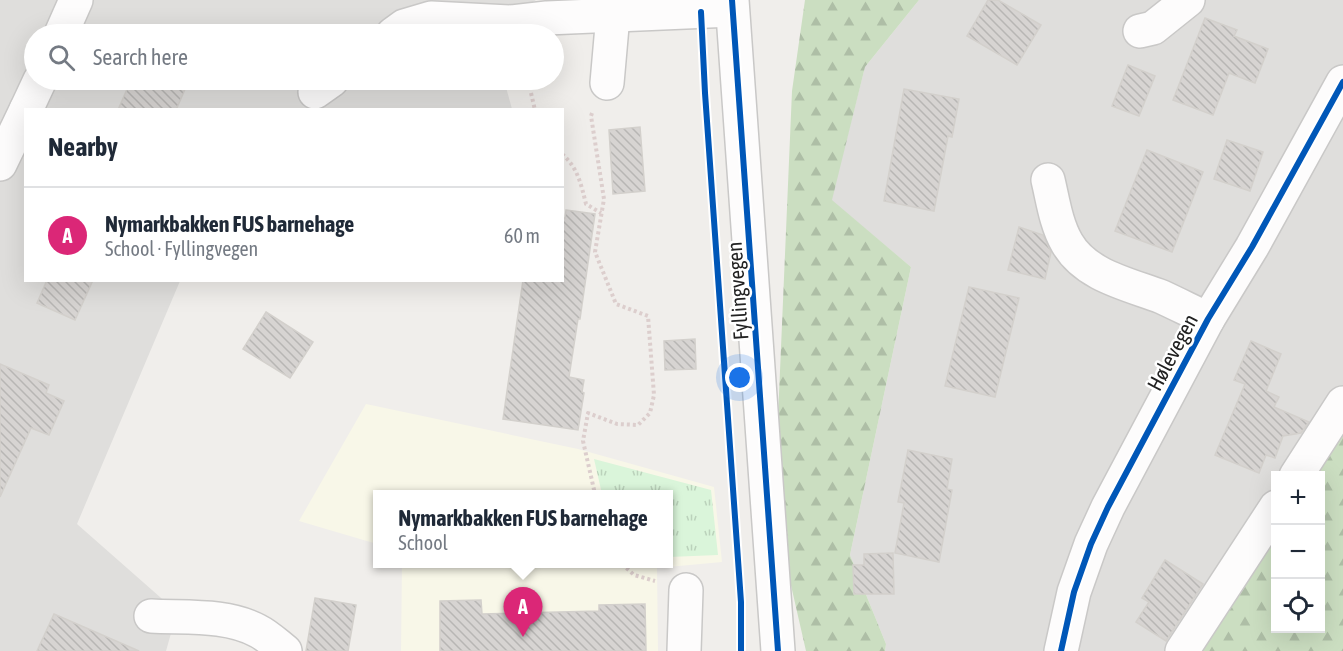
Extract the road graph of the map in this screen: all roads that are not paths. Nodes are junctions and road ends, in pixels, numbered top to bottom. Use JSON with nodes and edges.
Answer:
{"nodes":[{"id":1,"x":76,"y":0,"type":"edge"},
{"id":2,"x":1188,"y":0,"type":"edge"},
{"id":3,"x":732,"y":5,"type":"edge"},
{"id":4,"x":489,"y":11,"type":"edge"},
{"id":5,"x":613,"y":15,"type":"junction"},
{"id":6,"x":65,"y":24,"type":"edge"},
{"id":7,"x":410,"y":24,"type":"edge"},
{"id":8,"x":1140,"y":31,"type":"dead end"},
{"id":9,"x":607,"y":82,"type":"road end"},
{"id":10,"x":1343,"y":82,"type":"edge"},
{"id":11,"x":35,"y":90,"type":"edge"},
{"id":12,"x":27,"y":108,"type":"edge"},
{"id":13,"x":24,"y":114,"type":"edge"},
{"id":14,"x":0,"y":164,"type":"edge"},
{"id":15,"x":1048,"y":180,"type":"dead end"},
{"id":16,"x":1208,"y":319,"type":"junction"},
{"id":17,"x":1343,"y":403,"type":"edge"},
{"id":18,"x":1299,"y":471,"type":"edge"},
{"id":19,"x":1271,"y":513,"type":"edge"},
{"id":20,"x":686,"y":590,"type":"dead end"},
{"id":21,"x":151,"y":616,"type":"dead end"},
{"id":22,"x":285,"y":651,"type":"edge"},
{"id":23,"x":684,"y":651,"type":"edge"},
{"id":24,"x":778,"y":651,"type":"edge"},
{"id":25,"x":1060,"y":651,"type":"edge"},
{"id":26,"x":1182,"y":651,"type":"edge"}],
"edges":[{"from":1,"to":6,"type":"street"},
{"from":2,"to":8,"type":"street"},
{"from":3,"to":5,"type":"street"},
{"from":3,"to":24,"type":"street","name":"Fyllingvegen"},
{"from":4,"to":5,"type":"street"},
{"from":4,"to":7,"type":"street"},
{"from":5,"to":9,"type":"street"},
{"from":10,"to":16,"type":"street","name":"Hølevegen"},
{"from":11,"to":12,"type":"street"},
{"from":13,"to":14,"type":"street"},
{"from":15,"to":16,"type":"street","name":"Hølevegen"},
{"from":16,"to":25,"type":"street","name":"Hølevegen"},
{"from":17,"to":18,"type":"street"},
{"from":19,"to":26,"type":"street"},
{"from":20,"to":23,"type":"street"},
{"from":21,"to":22,"type":"street"}]}
